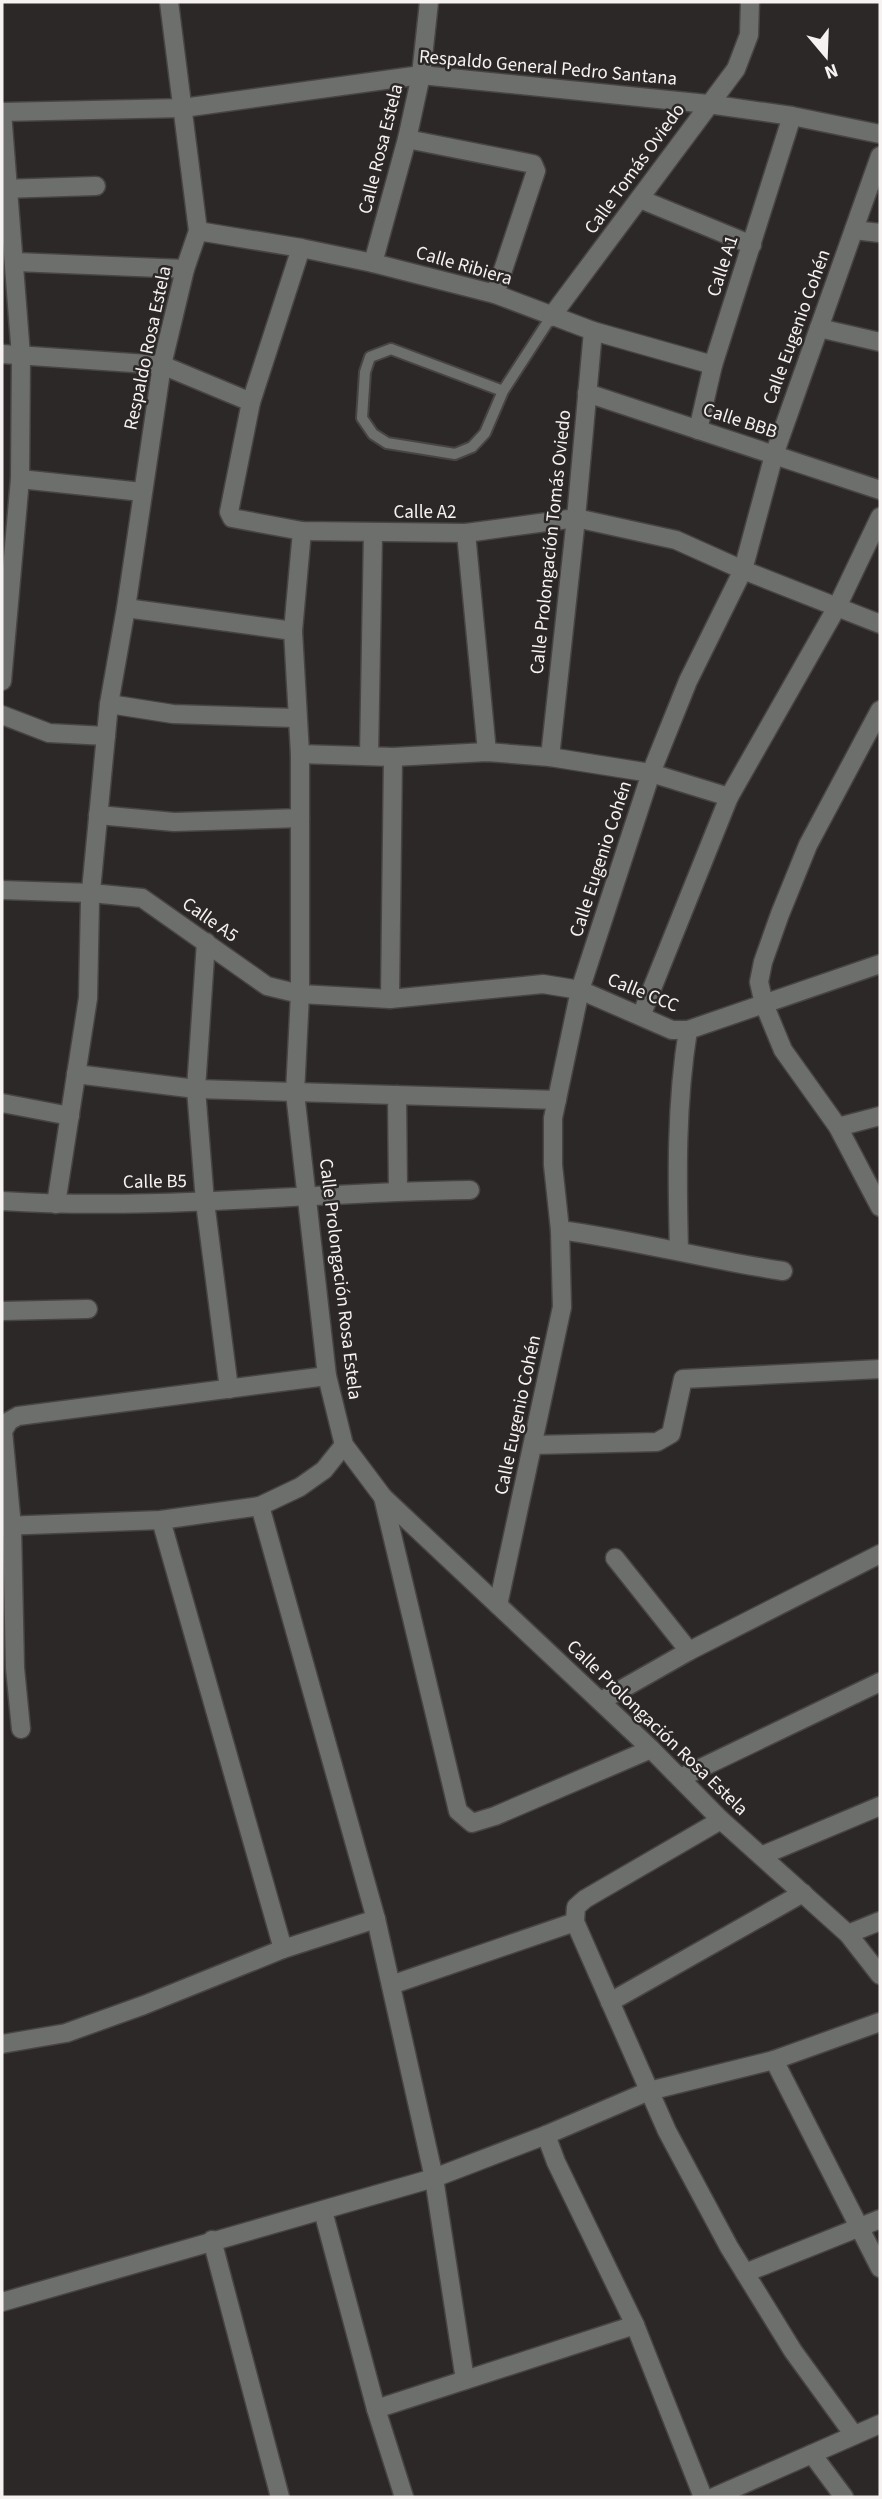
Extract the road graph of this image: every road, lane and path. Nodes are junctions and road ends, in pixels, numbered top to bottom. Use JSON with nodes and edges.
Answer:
{"nodes":[{"id":1,"x":169,"y":2,"type":"edge"},
{"id":2,"x":429,"y":2,"type":"edge"},
{"id":3,"x":750,"y":2,"type":"edge"},
{"id":4,"x":421,"y":75,"type":"junction"},
{"id":5,"x":708,"y":104,"type":"junction"},
{"id":6,"x":183,"y":108,"type":"junction"},
{"id":7,"x":2,"y":112,"type":"edge"},
{"id":8,"x":792,"y":117,"type":"junction"},
{"id":9,"x":880,"y":134,"type":"edge"},
{"id":10,"x":407,"y":139,"type":"junction"},
{"id":11,"x":880,"y":156,"type":"edge"},
{"id":12,"x":96,"y":186,"type":"dead end"},
{"id":13,"x":5,"y":188,"type":"edge"},
{"id":14,"x":640,"y":199,"type":"junction"},
{"id":15,"x":854,"y":230,"type":"junction"},
{"id":16,"x":198,"y":231,"type":"junction"},
{"id":17,"x":880,"y":233,"type":"edge"},
{"id":18,"x":752,"y":245,"type":"junction"},
{"id":19,"x":301,"y":248,"type":"junction"},
{"id":20,"x":16,"y":262,"type":"junction"},
{"id":21,"x":373,"y":263,"type":"junction"},
{"id":22,"x":185,"y":269,"type":"junction"},
{"id":23,"x":495,"y":294,"type":"junction"},
{"id":24,"x":551,"y":317,"type":"junction"},
{"id":25,"x":819,"y":328,"type":"junction"},
{"id":26,"x":593,"y":331,"type":"junction"},
{"id":27,"x":880,"y":342,"type":"edge"},
{"id":28,"x":2,"y":354,"type":"edge"},
{"id":29,"x":21,"y":356,"type":"junction"},
{"id":30,"x":162,"y":365,"type":"junction"},
{"id":31,"x":713,"y":365,"type":"junction"},
{"id":32,"x":503,"y":391,"type":"junction"},
{"id":33,"x":587,"y":393,"type":"junction"},
{"id":34,"x":251,"y":402,"type":"junction"},
{"id":35,"x":698,"y":430,"type":"junction"},
{"id":36,"x":774,"y":455,"type":"junction"},
{"id":37,"x":20,"y":479,"type":"junction"},
{"id":38,"x":880,"y":490,"type":"edge"},
{"id":39,"x":142,"y":492,"type":"junction"},
{"id":40,"x":880,"y":517,"type":"edge"},
{"id":41,"x":576,"y":518,"type":"junction"},
{"id":42,"x":302,"y":531,"type":"junction"},
{"id":43,"x":373,"y":533,"type":"junction"},
{"id":44,"x":466,"y":533,"type":"junction"},
{"id":45,"x":743,"y":570,"type":"junction"},
{"id":46,"x":837,"y":607,"type":"junction"},
{"id":47,"x":126,"y":608,"type":"junction"},
{"id":48,"x":880,"y":624,"type":"edge"},
{"id":49,"x":293,"y":631,"type":"junction"},
{"id":50,"x":2,"y":681,"type":"edge"},
{"id":51,"x":109,"y":704,"type":"junction"},
{"id":52,"x":880,"y":709,"type":"edge"},
{"id":53,"x":2,"y":715,"type":"edge"},
{"id":54,"x":296,"y":719,"type":"junction"},
{"id":55,"x":106,"y":736,"type":"junction"},
{"id":56,"x":486,"y":752,"type":"junction"},
{"id":57,"x":300,"y":754,"type":"junction"},
{"id":58,"x":369,"y":756,"type":"junction"},
{"id":59,"x":393,"y":757,"type":"junction"},
{"id":60,"x":550,"y":757,"type":"junction"},
{"id":61,"x":651,"y":773,"type":"junction"},
{"id":62,"x":729,"y":797,"type":"junction"},
{"id":63,"x":98,"y":815,"type":"junction"},
{"id":64,"x":300,"y":818,"type":"junction"},
{"id":65,"x":2,"y":890,"type":"edge"},
{"id":66,"x":91,"y":892,"type":"junction"},
{"id":67,"x":206,"y":942,"type":"junction"},
{"id":68,"x":876,"y":966,"type":"edge"},
{"id":69,"x":580,"y":990,"type":"junction"},
{"id":70,"x":300,"y":994,"type":"junction"},
{"id":71,"x":390,"y":999,"type":"junction"},
{"id":72,"x":764,"y":1004,"type":"junction"},
{"id":73,"x":641,"y":1016,"type":"junction"},
{"id":74,"x":688,"y":1030,"type":"junction"},
{"id":75,"x":76,"y":1074,"type":"junction"},
{"id":76,"x":196,"y":1089,"type":"junction"},
{"id":77,"x":295,"y":1093,"type":"junction"},
{"id":78,"x":397,"y":1095,"type":"junction"},
{"id":79,"x":557,"y":1100,"type":"junction"},
{"id":80,"x":2,"y":1103,"type":"edge"},
{"id":81,"x":70,"y":1116,"type":"junction"},
{"id":82,"x":880,"y":1116,"type":"edge"},
{"id":83,"x":838,"y":1127,"type":"junction"},
{"id":84,"x":470,"y":1190,"type":"dead end"},
{"id":85,"x":398,"y":1191,"type":"junction"},
{"id":86,"x":309,"y":1196,"type":"junction"},
{"id":87,"x":2,"y":1201,"type":"edge"},
{"id":88,"x":205,"y":1202,"type":"junction"},
{"id":89,"x":55,"y":1204,"type":"junction"},
{"id":90,"x":880,"y":1208,"type":"edge"},
{"id":91,"x":559,"y":1230,"type":"junction"},
{"id":92,"x":679,"y":1251,"type":"junction"},
{"id":93,"x":783,"y":1271,"type":"dead end"},
{"id":94,"x":88,"y":1309,"type":"dead end"},
{"id":95,"x":2,"y":1311,"type":"edge"},
{"id":96,"x":880,"y":1369,"type":"edge"},
{"id":97,"x":327,"y":1377,"type":"junction"},
{"id":98,"x":229,"y":1389,"type":"junction"},
{"id":99,"x":344,"y":1445,"type":"junction"},
{"id":100,"x":533,"y":1445,"type":"junction"},
{"id":101,"x":383,"y":1497,"type":"junction"},
{"id":102,"x":260,"y":1506,"type":"junction"},
{"id":103,"x":161,"y":1520,"type":"junction"},
{"id":104,"x":7,"y":1527,"type":"edge"},
{"id":105,"x":880,"y":1554,"type":"edge"},
{"id":106,"x":615,"y":1558,"type":"dead end"},
{"id":107,"x":498,"y":1605,"type":"junction"},
{"id":108,"x":8,"y":1629,"type":"edge"},
{"id":109,"x":689,"y":1651,"type":"junction"},
{"id":110,"x":880,"y":1682,"type":"edge"},
{"id":111,"x":601,"y":1701,"type":"junction"},
{"id":112,"x":21,"y":1730,"type":"dead end"},
{"id":113,"x":651,"y":1749,"type":"junction"},
{"id":114,"x":680,"y":1778,"type":"junction"},
{"id":115,"x":880,"y":1806,"type":"edge"},
{"id":116,"x":721,"y":1819,"type":"junction"},
{"id":117,"x":761,"y":1856,"type":"junction"},
{"id":118,"x":803,"y":1893,"type":"junction"},
{"id":119,"x":376,"y":1919,"type":"junction"},
{"id":120,"x":880,"y":1921,"type":"edge"},
{"id":121,"x":575,"y":1922,"type":"junction"},
{"id":122,"x":848,"y":1934,"type":"junction"},
{"id":123,"x":283,"y":1949,"type":"junction"},
{"id":124,"x":880,"y":1975,"type":"edge"},
{"id":125,"x":391,"y":1985,"type":"junction"},
{"id":126,"x":610,"y":2002,"type":"junction"},
{"id":127,"x":880,"y":2022,"type":"edge"},
{"id":128,"x":2,"y":2044,"type":"edge"},
{"id":129,"x":774,"y":2060,"type":"junction"},
{"id":130,"x":649,"y":2091,"type":"junction"},
{"id":131,"x":546,"y":2135,"type":"junction"},
{"id":132,"x":434,"y":2178,"type":"junction"},
{"id":133,"x":323,"y":2211,"type":"junction"},
{"id":134,"x":880,"y":2219,"type":"edge"},
{"id":135,"x":859,"y":2227,"type":"junction"},
{"id":136,"x":212,"y":2240,"type":"junction"},
{"id":137,"x":880,"y":2268,"type":"edge"},
{"id":138,"x":745,"y":2273,"type":"junction"},
{"id":139,"x":2,"y":2302,"type":"edge"},
{"id":140,"x":635,"y":2325,"type":"junction"},
{"id":141,"x":465,"y":2380,"type":"junction"},
{"id":142,"x":376,"y":2409,"type":"junction"},
{"id":143,"x":880,"y":2424,"type":"edge"},
{"id":144,"x":854,"y":2435,"type":"junction"},
{"id":145,"x":812,"y":2454,"type":"junction"},
{"id":146,"x":280,"y":2497,"type":"edge"},
{"id":147,"x":404,"y":2497,"type":"edge"},
{"id":148,"x":704,"y":2497,"type":"edge"},
{"id":149,"x":714,"y":2497,"type":"edge"},
{"id":150,"x":844,"y":2497,"type":"edge"}],
"edges":[{"from":1,"to":6,"type":"street","name":"Respaldo Rosa Estela"},
{"from":2,"to":4,"type":"street","name":"Calle Rosa Estela"},
{"from":3,"to":5,"type":"street","name":"Calle Tomás Oviedo"},
{"from":4,"to":5,"type":"street","name":"Respaldo General Pedro Santana"},
{"from":4,"to":6,"type":"street","name":"Respaldo General Pedro Santana"},
{"from":4,"to":10,"type":"street","name":"Calle Rosa Estela"},
{"from":5,"to":8,"type":"street","name":"Respaldo General Pedro Santana"},
{"from":5,"to":14,"type":"street","name":"Calle Tomás Oviedo"},
{"from":6,"to":7,"type":"street","name":"Respaldo General Pedro Santana"},
{"from":6,"to":16,"type":"street","name":"Respaldo Rosa Estela"},
{"from":7,"to":13,"type":"street"},
{"from":8,"to":9,"type":"street","name":"Respaldo General Pedro Santana"},
{"from":8,"to":18,"type":"street","name":"Calle A1"},
{"from":10,"to":21,"type":"street","name":"Calle Rosa Estela"},
{"from":10,"to":23,"type":"street"},
{"from":11,"to":15,"type":"street","name":"Calle Eugenio Cohén"},
{"from":12,"to":13,"type":"street"},
{"from":13,"to":20,"type":"street"},
{"from":14,"to":18,"type":"street"},
{"from":14,"to":24,"type":"street","name":"Calle Tomás Oviedo"},
{"from":15,"to":17,"type":"street"},
{"from":15,"to":25,"type":"street","name":"Calle Eugenio Cohén"},
{"from":16,"to":19,"type":"street","name":"Calle Ribiera"},
{"from":16,"to":22,"type":"street","name":"Respaldo Rosa Estela"},
{"from":18,"to":31,"type":"street","name":"Calle A1"},
{"from":19,"to":21,"type":"street","name":"Calle Ribiera"},
{"from":19,"to":34,"type":"street","name":"Calle A2"},
{"from":20,"to":22,"type":"street"},
{"from":20,"to":29,"type":"street"},
{"from":21,"to":23,"type":"street","name":"Calle Ribiera"},
{"from":22,"to":30,"type":"street","name":"Respaldo Rosa Estela"},
{"from":23,"to":24,"type":"street","name":"Calle Ribiera"},
{"from":24,"to":26,"type":"street","name":"Calle Ribiera"},
{"from":24,"to":32,"type":"lane"},
{"from":25,"to":27,"type":"street"},
{"from":25,"to":36,"type":"street","name":"Calle Eugenio Cohén"},
{"from":26,"to":31,"type":"street","name":"Calle Ribiera"},
{"from":26,"to":33,"type":"street","name":"Calle Prolongación Tomás Oviedo"},
{"from":28,"to":29,"type":"street"},
{"from":29,"to":30,"type":"street"},
{"from":29,"to":37,"type":"street"},
{"from":30,"to":34,"type":"street"},
{"from":30,"to":39,"type":"street","name":"Respaldo Rosa Estela"},
{"from":31,"to":35,"type":"street","name":"Calle A1"},
{"from":32,"to":32,"type":"lane"},
{"from":33,"to":35,"type":"street","name":"Calle BBB"},
{"from":33,"to":41,"type":"street","name":"Calle Prolongación Tomás Oviedo"},
{"from":34,"to":42,"type":"street","name":"Calle A2"},
{"from":35,"to":36,"type":"street","name":"Calle BBB"},
{"from":36,"to":38,"type":"street","name":"Calle BBB"},
{"from":36,"to":45,"type":"street","name":"Calle Eugenio Cohén"},
{"from":37,"to":39,"type":"street"},
{"from":37,"to":50,"type":"street"},
{"from":39,"to":47,"type":"street","name":"Respaldo Rosa Estela"},
{"from":40,"to":46,"type":"street"},
{"from":41,"to":44,"type":"street","name":"Calle A2"},
{"from":41,"to":45,"type":"street","name":"Calle A2"},
{"from":41,"to":60,"type":"street","name":"Calle Prolongación Tomás Oviedo"},
{"from":42,"to":43,"type":"street","name":"Calle A2"},
{"from":42,"to":49,"type":"street","name":"Calle Prolongación Rosa Estela"},
{"from":43,"to":44,"type":"street","name":"Calle A2"},
{"from":43,"to":58,"type":"street"},
{"from":44,"to":56,"type":"street"},
{"from":45,"to":46,"type":"street","name":"Calle A2"},
{"from":45,"to":61,"type":"street","name":"Calle Eugenio Cohén"},
{"from":46,"to":48,"type":"street","name":"Calle A2"},
{"from":46,"to":62,"type":"street"},
{"from":47,"to":49,"type":"street"},
{"from":47,"to":51,"type":"street","name":"Respaldo Rosa Estela"},
{"from":49,"to":54,"type":"street","name":"Calle Prolongación Rosa Estela"},
{"from":51,"to":54,"type":"street"},
{"from":51,"to":55,"type":"street","name":"Respaldo Rosa Estela"},
{"from":52,"to":72,"type":"street"},
{"from":53,"to":55,"type":"street"},
{"from":54,"to":57,"type":"street","name":"Calle Prolongación Rosa Estela"},
{"from":55,"to":63,"type":"street","name":"Respaldo Rosa Estela"},
{"from":56,"to":59,"type":"street"},
{"from":56,"to":60,"type":"street"},
{"from":57,"to":58,"type":"street"},
{"from":57,"to":64,"type":"street","name":"Calle Prolongación Rosa Estela"},
{"from":58,"to":59,"type":"street"},
{"from":59,"to":71,"type":"street"},
{"from":60,"to":61,"type":"street"},
{"from":61,"to":62,"type":"street"},
{"from":61,"to":69,"type":"street","name":"Calle Eugenio Cohén"},
{"from":62,"to":73,"type":"street"},
{"from":63,"to":64,"type":"street"},
{"from":63,"to":66,"type":"street","name":"Respaldo Rosa Estela"},
{"from":64,"to":70,"type":"street","name":"Calle Prolongación Rosa Estela"},
{"from":65,"to":66,"type":"street","name":"Calle A5"},
{"from":66,"to":67,"type":"street","name":"Calle A5"},
{"from":66,"to":75,"type":"street","name":"Respaldo Rosa Estela"},
{"from":67,"to":70,"type":"street","name":"Calle A5"},
{"from":67,"to":76,"type":"street"},
{"from":68,"to":72,"type":"street","name":"Calle CCC"},
{"from":69,"to":71,"type":"street","name":"Calle CCC"},
{"from":69,"to":73,"type":"street","name":"Calle CCC"},
{"from":69,"to":79,"type":"street","name":"Calle Eugenio Cohén"},
{"from":70,"to":71,"type":"street","name":"Calle A5"},
{"from":70,"to":77,"type":"street","name":"Calle Prolongación Rosa Estela"},
{"from":72,"to":74,"type":"street","name":"Calle CCC"},
{"from":72,"to":83,"type":"street"},
{"from":73,"to":74,"type":"street","name":"Calle CCC"},
{"from":74,"to":92,"type":"street"},
{"from":75,"to":76,"type":"street"},
{"from":75,"to":81,"type":"street","name":"Respaldo Rosa Estela"},
{"from":76,"to":77,"type":"street"},
{"from":76,"to":88,"type":"street"},
{"from":77,"to":78,"type":"street"},
{"from":77,"to":86,"type":"street","name":"Calle Prolongación Rosa Estela"},
{"from":78,"to":79,"type":"street"},
{"from":78,"to":85,"type":"street"},
{"from":79,"to":91,"type":"street","name":"Calle Eugenio Cohén"},
{"from":80,"to":81,"type":"street"},
{"from":81,"to":89,"type":"street","name":"Respaldo Rosa Estela"},
{"from":82,"to":83,"type":"street"},
{"from":83,"to":90,"type":"street"},
{"from":84,"to":85,"type":"street","name":"Calle B5"},
{"from":85,"to":86,"type":"street","name":"Calle B5"},
{"from":86,"to":88,"type":"street","name":"Calle B5"},
{"from":86,"to":97,"type":"street","name":"Calle Prolongación Rosa Estela"},
{"from":87,"to":89,"type":"street","name":"Calle B5"},
{"from":88,"to":89,"type":"street","name":"Calle B5"},
{"from":88,"to":98,"type":"street"},
{"from":91,"to":92,"type":"street"},
{"from":91,"to":100,"type":"street","name":"Calle Eugenio Cohén"},
{"from":92,"to":93,"type":"street"},
{"from":94,"to":95,"type":"street"},
{"from":96,"to":100,"type":"street"},
{"from":97,"to":98,"type":"street"},
{"from":97,"to":99,"type":"street","name":"Calle Prolongación Rosa Estela"},
{"from":98,"to":104,"type":"street"},
{"from":99,"to":101,"type":"street","name":"Calle Prolongación Rosa Estela"},
{"from":99,"to":102,"type":"street"},
{"from":100,"to":107,"type":"street","name":"Calle Eugenio Cohén"},
{"from":101,"to":107,"type":"street","name":"Calle Prolongación Rosa Estela"},
{"from":101,"to":113,"type":"street"},
{"from":102,"to":103,"type":"street"},
{"from":102,"to":119,"type":"street"},
{"from":103,"to":104,"type":"street"},
{"from":103,"to":123,"type":"street"},
{"from":104,"to":108,"type":"street"},
{"from":105,"to":109,"type":"street"},
{"from":106,"to":109,"type":"street"},
{"from":107,"to":111,"type":"street","name":"Calle Prolongación Rosa Estela"},
{"from":108,"to":112,"type":"street"},
{"from":109,"to":111,"type":"street"},
{"from":110,"to":114,"type":"street"},
{"from":111,"to":113,"type":"street","name":"Calle Prolongación Rosa Estela"},
{"from":113,"to":114,"type":"street","name":"Calle Prolongación Rosa Estela"},
{"from":114,"to":116,"type":"street","name":"Calle Prolongación Rosa Estela"},
{"from":115,"to":117,"type":"street"},
{"from":116,"to":117,"type":"street","name":"Calle Prolongación Rosa Estela"},
{"from":116,"to":121,"type":"street"},
{"from":117,"to":118,"type":"street","name":"Calle Prolongación Rosa Estela"},
{"from":118,"to":122,"type":"street","name":"Calle Prolongación Rosa Estela"},
{"from":118,"to":126,"type":"street"},
{"from":119,"to":123,"type":"street"},
{"from":119,"to":125,"type":"street"},
{"from":120,"to":122,"type":"street"},
{"from":121,"to":125,"type":"street"},
{"from":121,"to":126,"type":"street"},
{"from":122,"to":124,"type":"street","name":"Calle Prolongación Rosa Estela"},
{"from":123,"to":128,"type":"street"},
{"from":125,"to":132,"type":"street"},
{"from":126,"to":130,"type":"street"},
{"from":127,"to":129,"type":"street"},
{"from":129,"to":130,"type":"street"},
{"from":129,"to":135,"type":"street"},
{"from":130,"to":131,"type":"street"},
{"from":130,"to":138,"type":"street"},
{"from":131,"to":132,"type":"street"},
{"from":131,"to":140,"type":"street"},
{"from":132,"to":133,"type":"street"},
{"from":132,"to":141,"type":"street"},
{"from":133,"to":136,"type":"street"},
{"from":133,"to":142,"type":"street"},
{"from":134,"to":135,"type":"street"},
{"from":135,"to":137,"type":"street"},
{"from":135,"to":138,"type":"street"},
{"from":136,"to":139,"type":"street"},
{"from":136,"to":146,"type":"street"},
{"from":138,"to":144,"type":"street"},
{"from":140,"to":141,"type":"street"},
{"from":140,"to":148,"type":"street"},
{"from":141,"to":142,"type":"street"},
{"from":142,"to":147,"type":"street"},
{"from":143,"to":144,"type":"street"},
{"from":144,"to":145,"type":"street"},
{"from":145,"to":149,"type":"street"},
{"from":145,"to":150,"type":"street"}]}
